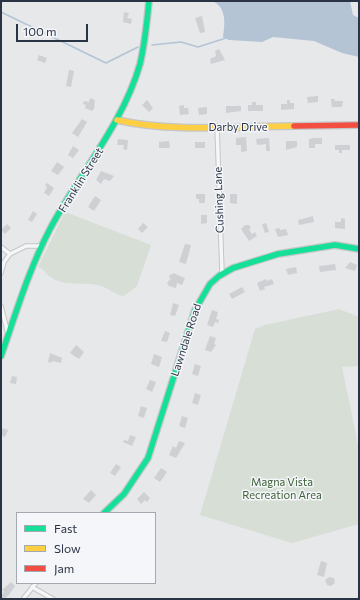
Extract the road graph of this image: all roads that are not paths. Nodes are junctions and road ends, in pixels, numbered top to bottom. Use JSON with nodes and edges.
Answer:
{"nodes":[{"id":1,"x":149,"y":1,"type":"edge"},
{"id":2,"x":117,"y":120,"type":"junction"},
{"id":3,"x":359,"y":125,"type":"edge"},
{"id":4,"x":217,"y":126,"type":"junction"},
{"id":5,"x":43,"y":246,"type":"junction"},
{"id":6,"x":1,"y":247,"type":"edge"},
{"id":7,"x":359,"y":249,"type":"edge"},
{"id":8,"x":10,"y":254,"type":"junction"},
{"id":9,"x":1,"y":273,"type":"edge"},
{"id":10,"x":222,"y":273,"type":"junction"},
{"id":11,"x":1,"y":306,"type":"edge"},
{"id":12,"x":8,"y":335,"type":"junction"},
{"id":13,"x":1,"y":356,"type":"edge"},
{"id":14,"x":105,"y":512,"type":"edge"},
{"id":15,"x":35,"y":584,"type":"edge"},
{"id":16,"x":32,"y":587,"type":"junction"},
{"id":17,"x":23,"y":599,"type":"edge"},
{"id":18,"x":53,"y":599,"type":"edge"}],
"edges":[{"from":1,"to":2,"type":"street","name":"Franklin Street"},
{"from":2,"to":4,"type":"street","name":"Darby Drive"},
{"from":2,"to":5,"type":"street","name":"Franklin Street"},
{"from":3,"to":4,"type":"street","name":"Darby Drive"},
{"from":4,"to":10,"type":"street","name":"Cushing Lane"},
{"from":5,"to":8,"type":"street"},
{"from":5,"to":12,"type":"street","name":"Franklin Street"},
{"from":6,"to":8,"type":"street"},
{"from":7,"to":10,"type":"street","name":"Lawndale Road"},
{"from":8,"to":9,"type":"street"},
{"from":10,"to":14,"type":"street","name":"Lawndale Road"},
{"from":11,"to":12,"type":"street"},
{"from":12,"to":13,"type":"street","name":"Franklin Street"},
{"from":15,"to":16,"type":"street"},
{"from":16,"to":17,"type":"street"},
{"from":16,"to":18,"type":"street"}]}
